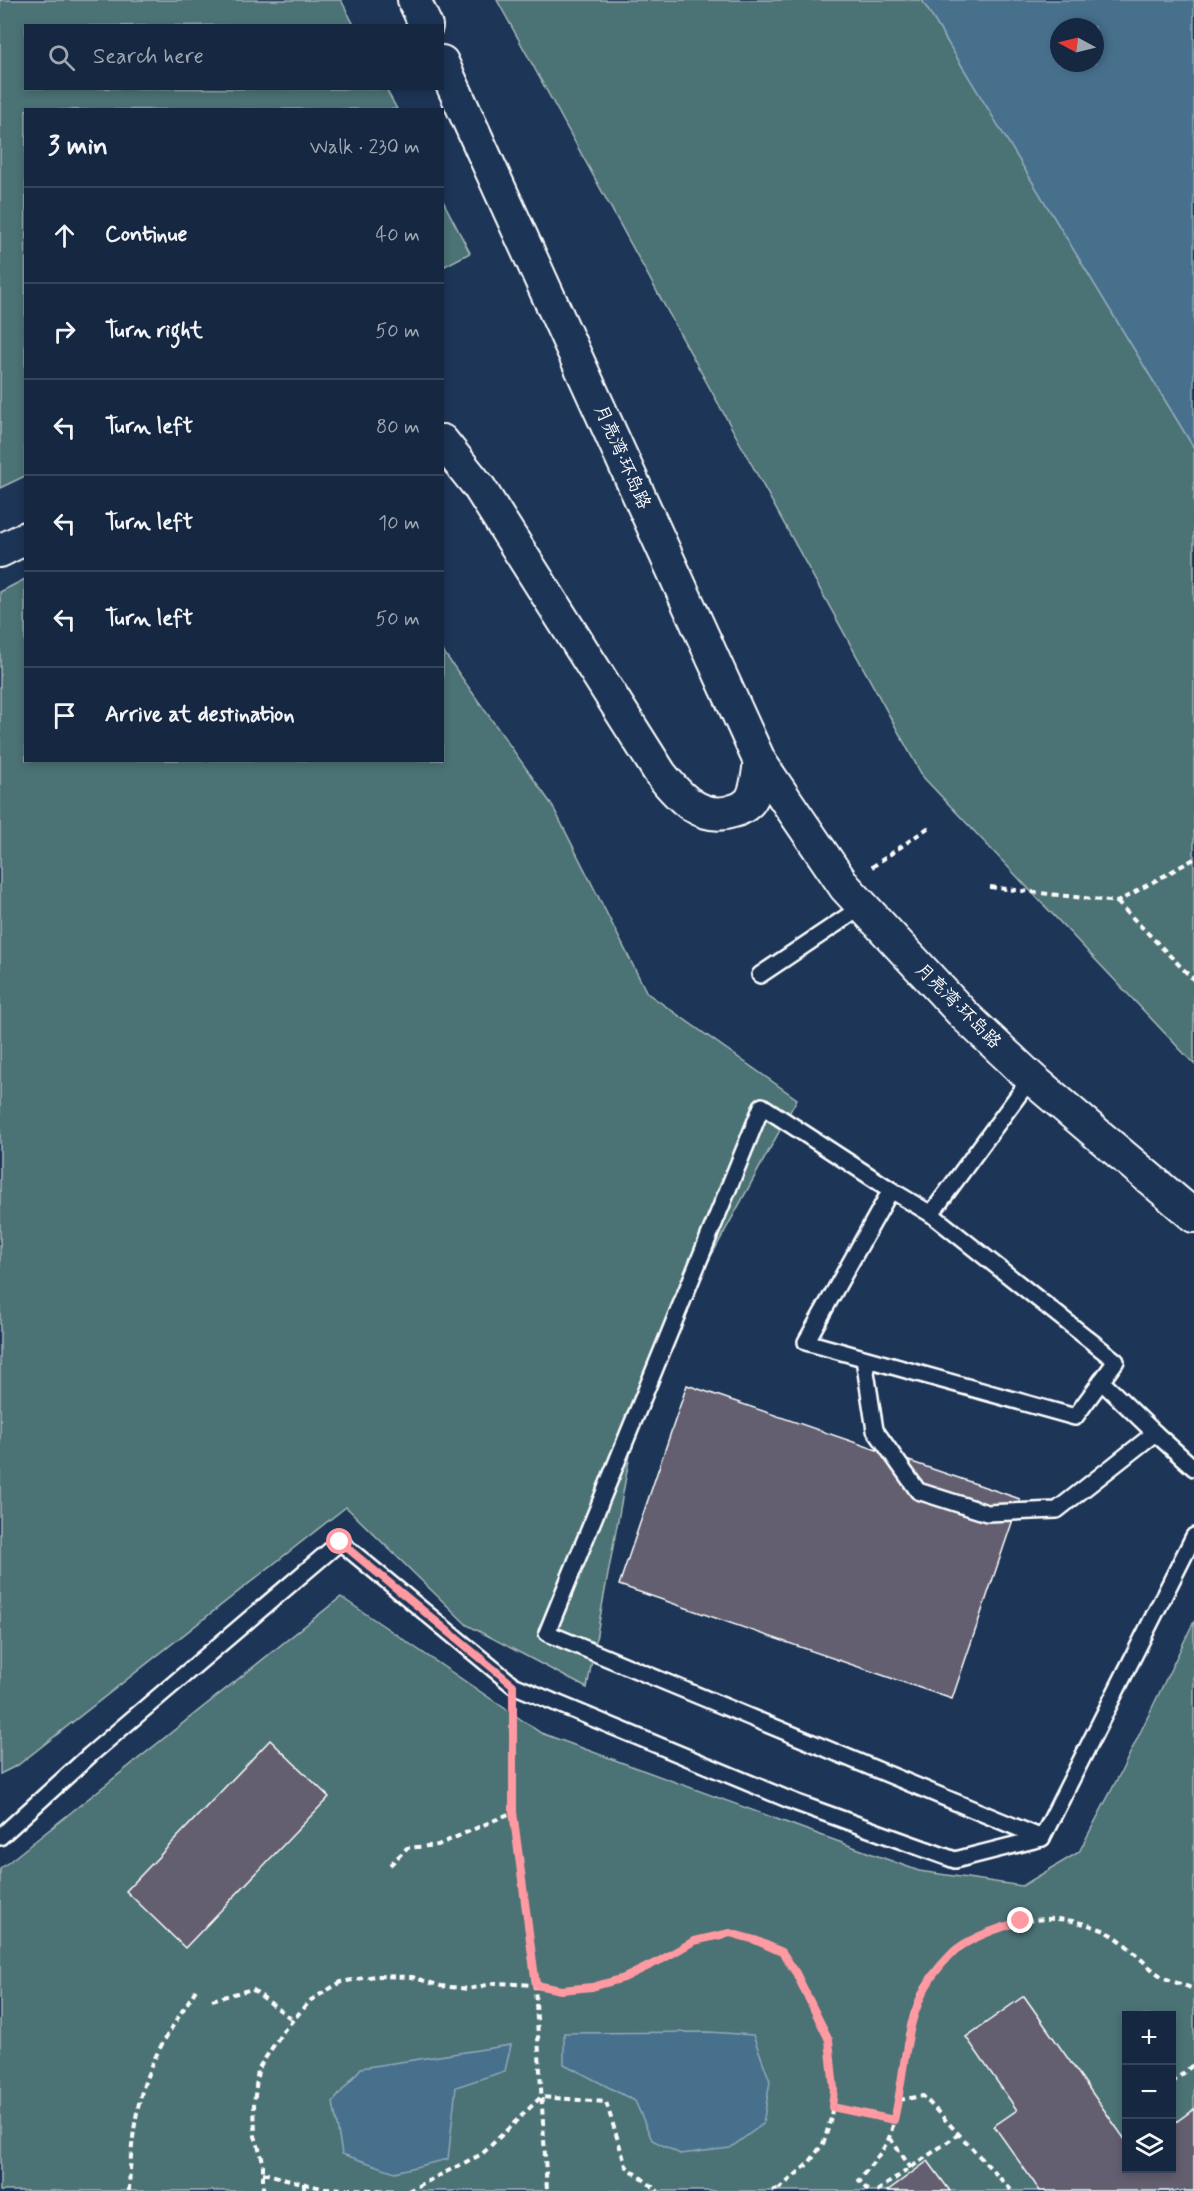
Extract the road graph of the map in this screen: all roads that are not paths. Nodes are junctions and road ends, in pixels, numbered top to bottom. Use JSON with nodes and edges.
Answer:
{"nodes":[{"id":1,"x":414,"y":0,"type":"edge"},
{"id":2,"x":425,"y":24,"type":"edge"},
{"id":3,"x":444,"y":66,"type":"edge"},
{"id":4,"x":444,"y":443,"type":"edge"},
{"id":5,"x":24,"y":539,"type":"edge"},
{"id":6,"x":0,"y":551,"type":"edge"},
{"id":7,"x":760,"y":762,"type":"junction"},
{"id":8,"x":854,"y":896,"type":"junction"},
{"id":9,"x":760,"y":975,"type":"dead end"},
{"id":10,"x":1031,"y":1078,"type":"junction"},
{"id":11,"x":891,"y":1190,"type":"junction"},
{"id":12,"x":931,"y":1214,"type":"junction"},
{"id":13,"x":1194,"y":1216,"type":"edge"},
{"id":14,"x":864,"y":1359,"type":"junction"},
{"id":15,"x":1101,"y":1381,"type":"junction"},
{"id":16,"x":1155,"y":1433,"type":"junction"},
{"id":17,"x":1194,"y":1468,"type":"edge"},
{"id":18,"x":1194,"y":1536,"type":"edge"},
{"id":19,"x":0,"y":1837,"type":"edge"},
{"id":20,"x":1042,"y":1838,"type":"junction"}],
"edges":[{"from":1,"to":2,"type":"street"},
{"from":3,"to":7,"type":"street","name":"月亮湾·环岛路"},
{"from":4,"to":7,"type":"street"},
{"from":5,"to":6,"type":"street"},
{"from":7,"to":8,"type":"street","name":"月亮湾·环岛路"},
{"from":8,"to":9,"type":"lane"},
{"from":8,"to":10,"type":"street","name":"月亮湾·环岛路"},
{"from":10,"to":12,"type":"lane"},
{"from":10,"to":13,"type":"street","name":"月亮湾·环岛路"},
{"from":11,"to":12,"type":"lane"},
{"from":11,"to":14,"type":"lane"},
{"from":11,"to":20,"type":"lane"},
{"from":12,"to":15,"type":"lane"},
{"from":14,"to":15,"type":"lane"},
{"from":14,"to":16,"type":"lane"},
{"from":15,"to":16,"type":"lane"},
{"from":16,"to":17,"type":"lane"},
{"from":18,"to":20,"type":"lane"},
{"from":19,"to":20,"type":"lane"}]}
